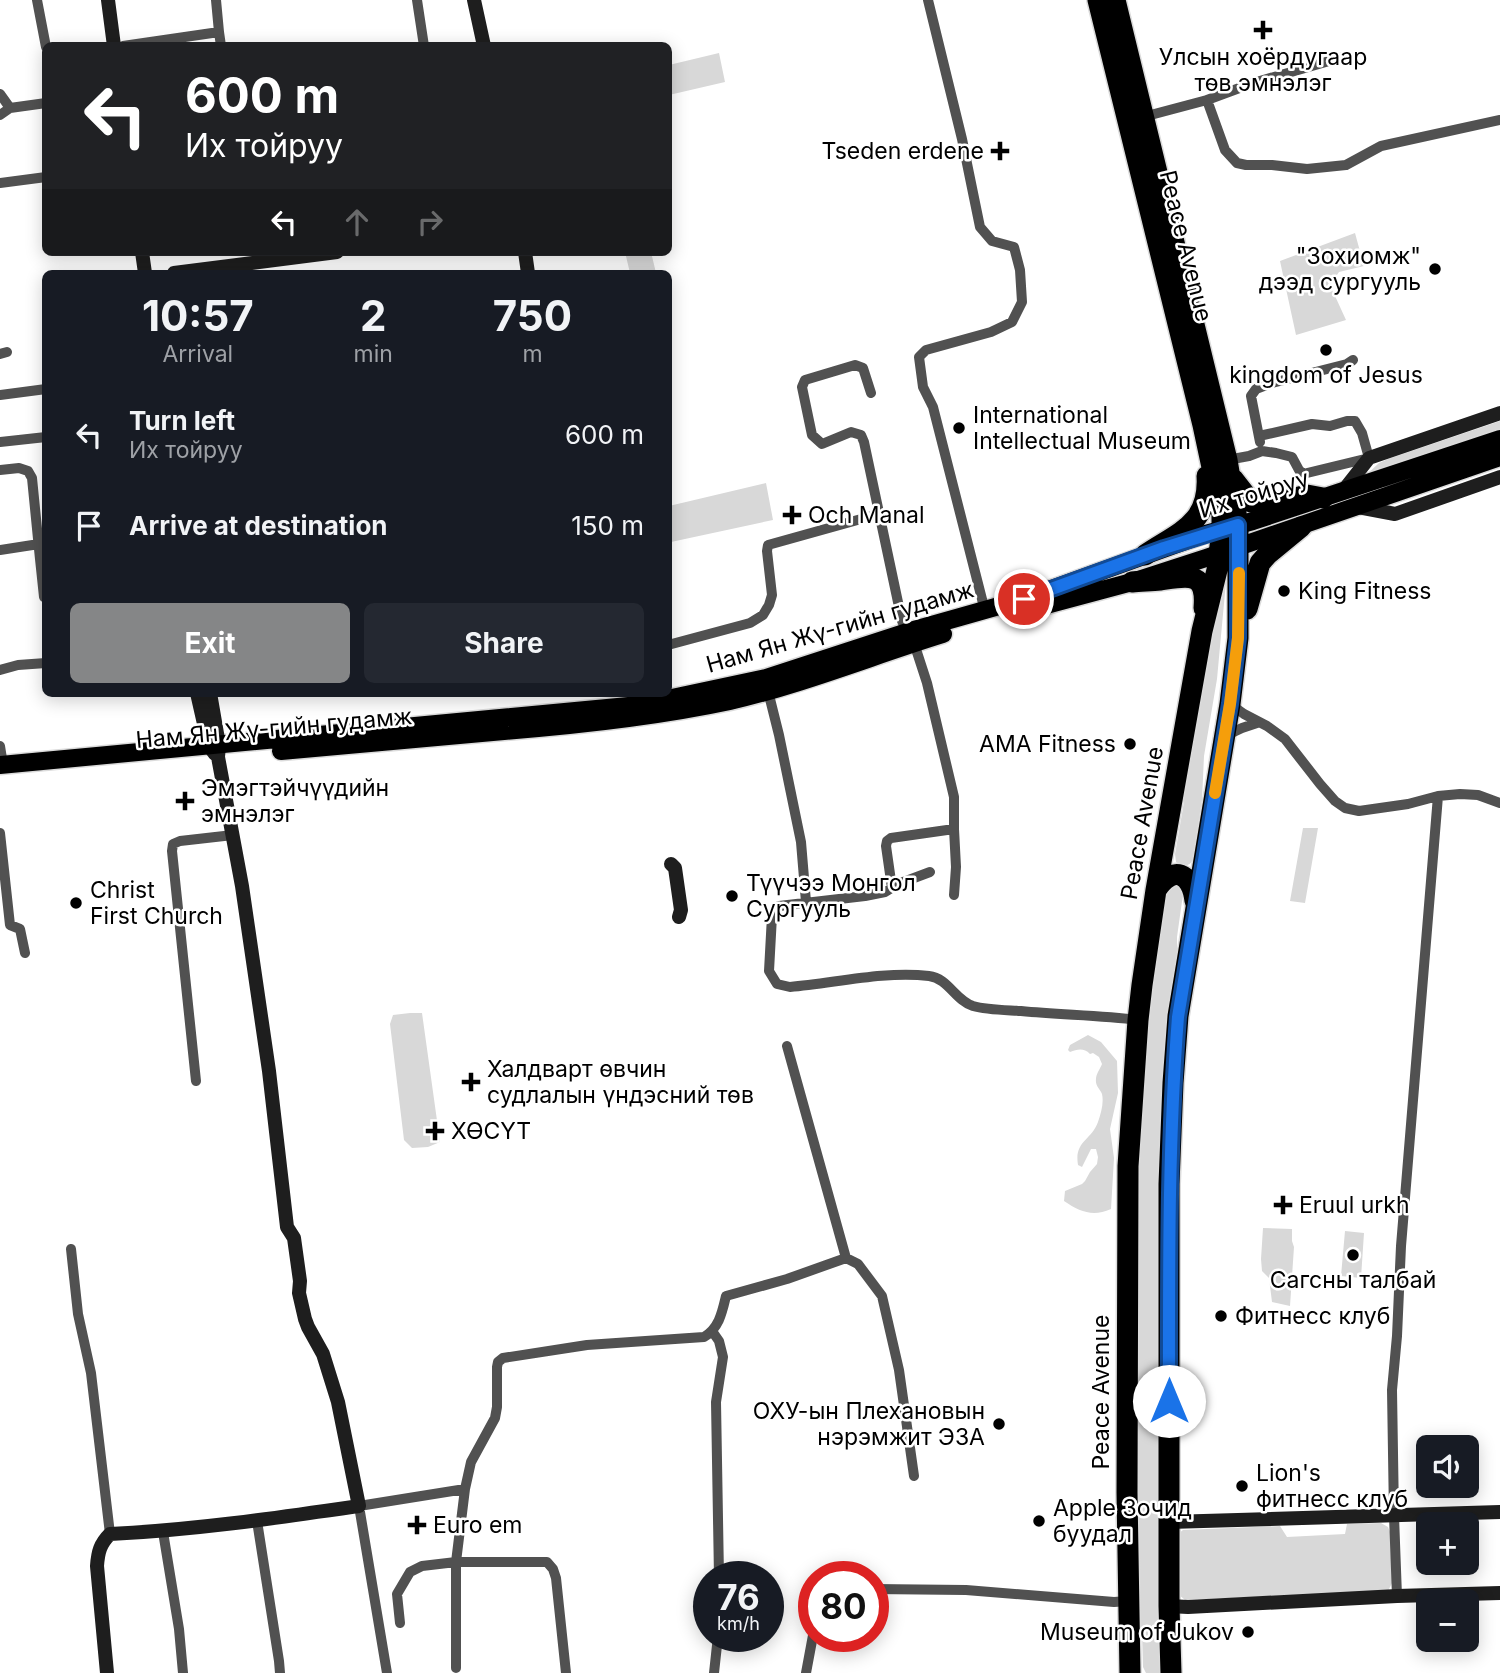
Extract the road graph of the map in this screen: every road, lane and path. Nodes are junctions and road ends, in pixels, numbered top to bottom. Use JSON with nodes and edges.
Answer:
{"nodes":[{"id":1,"x":37,"y":0,"type":"edge"},
{"id":2,"x":108,"y":0,"type":"edge"},
{"id":3,"x":216,"y":0,"type":"edge"},
{"id":4,"x":417,"y":0,"type":"edge"},
{"id":5,"x":474,"y":0,"type":"edge"},
{"id":6,"x":928,"y":0,"type":"edge"},
{"id":7,"x":1098,"y":0,"type":"edge"},
{"id":8,"x":1115,"y":0,"type":"edge"},
{"id":9,"x":219,"y":32,"type":"junction"},
{"id":10,"x":45,"y":42,"type":"edge"},
{"id":11,"x":113,"y":42,"type":"edge"},
{"id":12,"x":150,"y":42,"type":"edge"},
{"id":13,"x":220,"y":42,"type":"edge"},
{"id":14,"x":423,"y":42,"type":"edge"},
{"id":15,"x":483,"y":42,"type":"edge"},
{"id":16,"x":1343,"y":57,"type":"dead end"},
{"id":17,"x":0,"y":94,"type":"edge"},
{"id":18,"x":1207,"y":100,"type":"junction"},
{"id":19,"x":42,"y":104,"type":"edge"},
{"id":20,"x":5,"y":112,"type":"edge"},
{"id":21,"x":1143,"y":117,"type":"junction"},
{"id":22,"x":1500,"y":120,"type":"edge"},
{"id":23,"x":42,"y":178,"type":"edge"},
{"id":24,"x":0,"y":183,"type":"edge"},
{"id":25,"x":310,"y":256,"type":"edge"},
{"id":26,"x":214,"y":270,"type":"edge"},
{"id":27,"x":1353,"y":360,"type":"dead end"},
{"id":28,"x":42,"y":390,"type":"edge"},
{"id":29,"x":871,"y":393,"type":"dead end"},
{"id":30,"x":0,"y":395,"type":"edge"},
{"id":31,"x":1500,"y":414,"type":"edge"},
{"id":32,"x":1203,"y":425,"type":"junction"},
{"id":33,"x":1259,"y":436,"type":"junction"},
{"id":34,"x":42,"y":437,"type":"edge"},
{"id":35,"x":1500,"y":439,"type":"edge"},
{"id":36,"x":0,"y":442,"type":"edge"},
{"id":37,"x":1262,"y":451,"type":"junction"},
{"id":38,"x":1500,"y":457,"type":"edge"},
{"id":39,"x":1369,"y":458,"type":"junction"},
{"id":40,"x":1229,"y":468,"type":"junction"},
{"id":41,"x":0,"y":470,"type":"edge"},
{"id":42,"x":1500,"y":477,"type":"edge"},
{"id":43,"x":1333,"y":495,"type":"junction"},
{"id":44,"x":1358,"y":507,"type":"junction"},
{"id":45,"x":879,"y":514,"type":"junction"},
{"id":46,"x":1301,"y":527,"type":"junction"},
{"id":47,"x":1230,"y":528,"type":"junction"},
{"id":48,"x":39,"y":544,"type":"junction"},
{"id":49,"x":0,"y":550,"type":"edge"},
{"id":50,"x":1229,"y":551,"type":"junction"},
{"id":51,"x":42,"y":554,"type":"edge"},
{"id":52,"x":1145,"y":555,"type":"junction"},
{"id":53,"x":1132,"y":582,"type":"junction"},
{"id":54,"x":1024,"y":599,"type":"joint"},
{"id":55,"x":993,"y":614,"type":"junction"},
{"id":56,"x":1202,"y":631,"type":"junction"},
{"id":57,"x":910,"y":638,"type":"junction"},
{"id":58,"x":1238,"y":638,"type":"junction"},
{"id":59,"x":672,"y":644,"type":"edge"},
{"id":60,"x":42,"y":663,"type":"edge"},
{"id":61,"x":0,"y":670,"type":"edge"},
{"id":62,"x":768,"y":691,"type":"junction"},
{"id":63,"x":672,"y":693,"type":"edge"},
{"id":64,"x":198,"y":697,"type":"edge"},
{"id":65,"x":210,"y":697,"type":"edge"},
{"id":66,"x":638,"y":699,"type":"edge"},
{"id":67,"x":1230,"y":704,"type":"junction"},
{"id":68,"x":1257,"y":723,"type":"junction"},
{"id":69,"x":1224,"y":737,"type":"junction"},
{"id":70,"x":0,"y":746,"type":"edge"},
{"id":71,"x":215,"y":750,"type":"junction"},
{"id":72,"x":1,"y":769,"type":"edge"},
{"id":73,"x":1438,"y":796,"type":"junction"},
{"id":74,"x":1500,"y":803,"type":"edge"},
{"id":75,"x":954,"y":829,"type":"junction"},
{"id":76,"x":0,"y":833,"type":"edge"},
{"id":77,"x":233,"y":835,"type":"junction"},
{"id":78,"x":1165,"y":843,"type":"junction"},
{"id":79,"x":1204,"y":854,"type":"junction"},
{"id":80,"x":671,"y":864,"type":"dead end"},
{"id":81,"x":930,"y":872,"type":"dead end"},
{"id":82,"x":892,"y":888,"type":"junction"},
{"id":83,"x":1156,"y":890,"type":"junction"},
{"id":84,"x":954,"y":895,"type":"dead end"},
{"id":85,"x":807,"y":902,"type":"junction"},
{"id":86,"x":1196,"y":906,"type":"junction"},
{"id":87,"x":679,"y":917,"type":"dead end"},
{"id":88,"x":25,"y":953,"type":"dead end"},
{"id":89,"x":1138,"y":1020,"type":"junction"},
{"id":90,"x":787,"y":1046,"type":"dead end"},
{"id":91,"x":196,"y":1081,"type":"dead end"},
{"id":92,"x":71,"y":1249,"type":"dead end"},
{"id":93,"x":846,"y":1258,"type":"junction"},
{"id":94,"x":712,"y":1331,"type":"junction"},
{"id":95,"x":914,"y":1476,"type":"dead end"},
{"id":96,"x":465,"y":1489,"type":"junction"},
{"id":97,"x":359,"y":1506,"type":"junction"},
{"id":98,"x":1500,"y":1512,"type":"edge"},
{"id":99,"x":1394,"y":1516,"type":"junction"},
{"id":100,"x":257,"y":1521,"type":"junction"},
{"id":101,"x":1169,"y":1522,"type":"junction"},
{"id":102,"x":163,"y":1532,"type":"junction"},
{"id":103,"x":110,"y":1534,"type":"junction"},
{"id":104,"x":719,"y":1561,"type":"edge"},
{"id":105,"x":456,"y":1562,"type":"junction"},
{"id":106,"x":889,"y":1589,"type":"edge"},
{"id":107,"x":1500,"y":1593,"type":"edge"},
{"id":108,"x":1397,"y":1596,"type":"junction"},
{"id":109,"x":1128,"y":1601,"type":"junction"},
{"id":110,"x":1169,"y":1606,"type":"junction"},
{"id":111,"x":400,"y":1623,"type":"dead end"},
{"id":112,"x":717,"y":1652,"type":"edge"},
{"id":113,"x":810,"y":1652,"type":"edge"},
{"id":114,"x":456,"y":1668,"type":"dead end"},
{"id":115,"x":107,"y":1673,"type":"edge"},
{"id":116,"x":183,"y":1673,"type":"edge"},
{"id":117,"x":280,"y":1673,"type":"edge"},
{"id":118,"x":387,"y":1673,"type":"edge"},
{"id":119,"x":566,"y":1673,"type":"edge"},
{"id":120,"x":715,"y":1673,"type":"edge"},
{"id":121,"x":806,"y":1673,"type":"edge"},
{"id":122,"x":1130,"y":1673,"type":"edge"},
{"id":123,"x":1171,"y":1673,"type":"edge"}],
"edges":[{"from":1,"to":10,"type":"street"},
{"from":2,"to":11,"type":"street"},
{"from":3,"to":9,"type":"street"},
{"from":4,"to":14,"type":"street"},
{"from":5,"to":15,"type":"street"},
{"from":6,"to":55,"type":"street"},
{"from":7,"to":32,"type":"highway","name":"Peace Avenue"},
{"from":8,"to":21,"type":"highway","name":"Peace Avenue"},
{"from":9,"to":12,"type":"street"},
{"from":9,"to":13,"type":"street"},
{"from":16,"to":18,"type":"street"},
{"from":17,"to":20,"type":"street"},
{"from":18,"to":21,"type":"street"},
{"from":18,"to":22,"type":"street"},
{"from":19,"to":20,"type":"street"},
{"from":21,"to":40,"type":"highway","name":"Peace Avenue"},
{"from":23,"to":24,"type":"street"},
{"from":25,"to":26,"type":"street"},
{"from":27,"to":33,"type":"street"},
{"from":28,"to":30,"type":"street"},
{"from":29,"to":45,"type":"street"},
{"from":31,"to":39,"type":"street"},
{"from":32,"to":47,"type":"highway","name":"Peace Avenue"},
{"from":32,"to":52,"type":"highway"},
{"from":33,"to":37,"type":"street"},
{"from":33,"to":39,"type":"street"},
{"from":34,"to":36,"type":"street"},
{"from":35,"to":43,"type":"main road","name":"Их тойруу"},
{"from":37,"to":39,"type":"street"},
{"from":37,"to":40,"type":"street"},
{"from":38,"to":44,"type":"main road","name":"Их тойруу"},
{"from":39,"to":43,"type":"street"},
{"from":40,"to":43,"type":"highway"},
{"from":40,"to":47,"type":"highway","name":"Peace Avenue"},
{"from":41,"to":48,"type":"street"},
{"from":42,"to":44,"type":"street"},
{"from":43,"to":47,"type":"main road","name":"Их тойруу"},
{"from":44,"to":46,"type":"main road","name":"Их тойруу"},
{"from":45,"to":57,"type":"street"},
{"from":45,"to":59,"type":"street"},
{"from":46,"to":50,"type":"main road","name":"Их тойруу"},
{"from":46,"to":58,"type":"highway"},
{"from":47,"to":50,"type":"highway","name":"Peace Avenue"},
{"from":47,"to":52,"type":"main road","name":"Их тойруу"},
{"from":48,"to":49,"type":"street"},
{"from":48,"to":51,"type":"street"},
{"from":50,"to":53,"type":"main road","name":"Их тойруу"},
{"from":50,"to":56,"type":"highway","name":"Peace Avenue"},
{"from":50,"to":58,"type":"highway","name":"Peace Avenue"},
{"from":52,"to":54,"type":"main road","name":"Их тойруу"},
{"from":53,"to":55,"type":"main road"},
{"from":53,"to":56,"type":"highway"},
{"from":54,"to":55,"type":"main road","name":"Нам Ян Жү-гийн гудамж"},
{"from":55,"to":57,"type":"main road","name":"Нам Ян Жү-гийн гудамж"},
{"from":56,"to":78,"type":"highway","name":"Peace Avenue"},
{"from":57,"to":62,"type":"main road","name":"Нам Ян Жү-гийн гудамж"},
{"from":57,"to":63,"type":"main road","name":"Нам Ян Жү-гийн гудамж"},
{"from":57,"to":75,"type":"street"},
{"from":58,"to":67,"type":"highway","name":"Peace Avenue"},
{"from":60,"to":61,"type":"street"},
{"from":62,"to":71,"type":"main road","name":"Нам Ян Жү-гийн гудамж"},
{"from":62,"to":85,"type":"street"},
{"from":64,"to":71,"type":"street"},
{"from":65,"to":71,"type":"street"},
{"from":66,"to":71,"type":"main road","name":"Нам Ян Жү-гийн гудамж"},
{"from":67,"to":68,"type":"street"},
{"from":67,"to":69,"type":"highway","name":"Peace Avenue"},
{"from":68,"to":69,"type":"street"},
{"from":68,"to":73,"type":"street"},
{"from":69,"to":79,"type":"highway","name":"Peace Avenue"},
{"from":70,"to":72,"type":"street"},
{"from":71,"to":72,"type":"main road","name":"Нам Ян Жү-гийн гудамж"},
{"from":71,"to":77,"type":"street"},
{"from":73,"to":74,"type":"street"},
{"from":73,"to":99,"type":"street"},
{"from":75,"to":82,"type":"street"},
{"from":75,"to":84,"type":"street"},
{"from":76,"to":88,"type":"street"},
{"from":77,"to":91,"type":"street"},
{"from":77,"to":97,"type":"street"},
{"from":78,"to":79,"type":"highway"},
{"from":78,"to":83,"type":"highway","name":"Peace Avenue"},
{"from":79,"to":86,"type":"highway","name":"Peace Avenue"},
{"from":80,"to":87,"type":"street"},
{"from":81,"to":82,"type":"street"},
{"from":82,"to":85,"type":"street"},
{"from":83,"to":86,"type":"highway"},
{"from":83,"to":89,"type":"highway","name":"Peace Avenue"},
{"from":85,"to":89,"type":"street"},
{"from":86,"to":101,"type":"highway","name":"Peace Avenue"},
{"from":89,"to":109,"type":"highway","name":"Peace Avenue"},
{"from":90,"to":93,"type":"street"},
{"from":92,"to":103,"type":"street"},
{"from":93,"to":94,"type":"street"},
{"from":93,"to":95,"type":"street"},
{"from":94,"to":96,"type":"street"},
{"from":94,"to":104,"type":"street"},
{"from":96,"to":97,"type":"street"},
{"from":96,"to":105,"type":"street"},
{"from":97,"to":100,"type":"street"},
{"from":97,"to":118,"type":"street"},
{"from":98,"to":99,"type":"street"},
{"from":99,"to":101,"type":"street"},
{"from":99,"to":108,"type":"street"},
{"from":100,"to":102,"type":"street"},
{"from":100,"to":117,"type":"street"},
{"from":101,"to":110,"type":"highway","name":"Peace Avenue"},
{"from":102,"to":103,"type":"street"},
{"from":102,"to":116,"type":"street"},
{"from":103,"to":115,"type":"street"},
{"from":105,"to":111,"type":"street"},
{"from":105,"to":114,"type":"street"},
{"from":105,"to":119,"type":"street"},
{"from":106,"to":109,"type":"street"},
{"from":107,"to":108,"type":"street"},
{"from":108,"to":110,"type":"street"},
{"from":109,"to":122,"type":"highway","name":"Peace Avenue"},
{"from":110,"to":123,"type":"highway","name":"Peace Avenue"},
{"from":112,"to":120,"type":"street"},
{"from":113,"to":121,"type":"street"}]}
